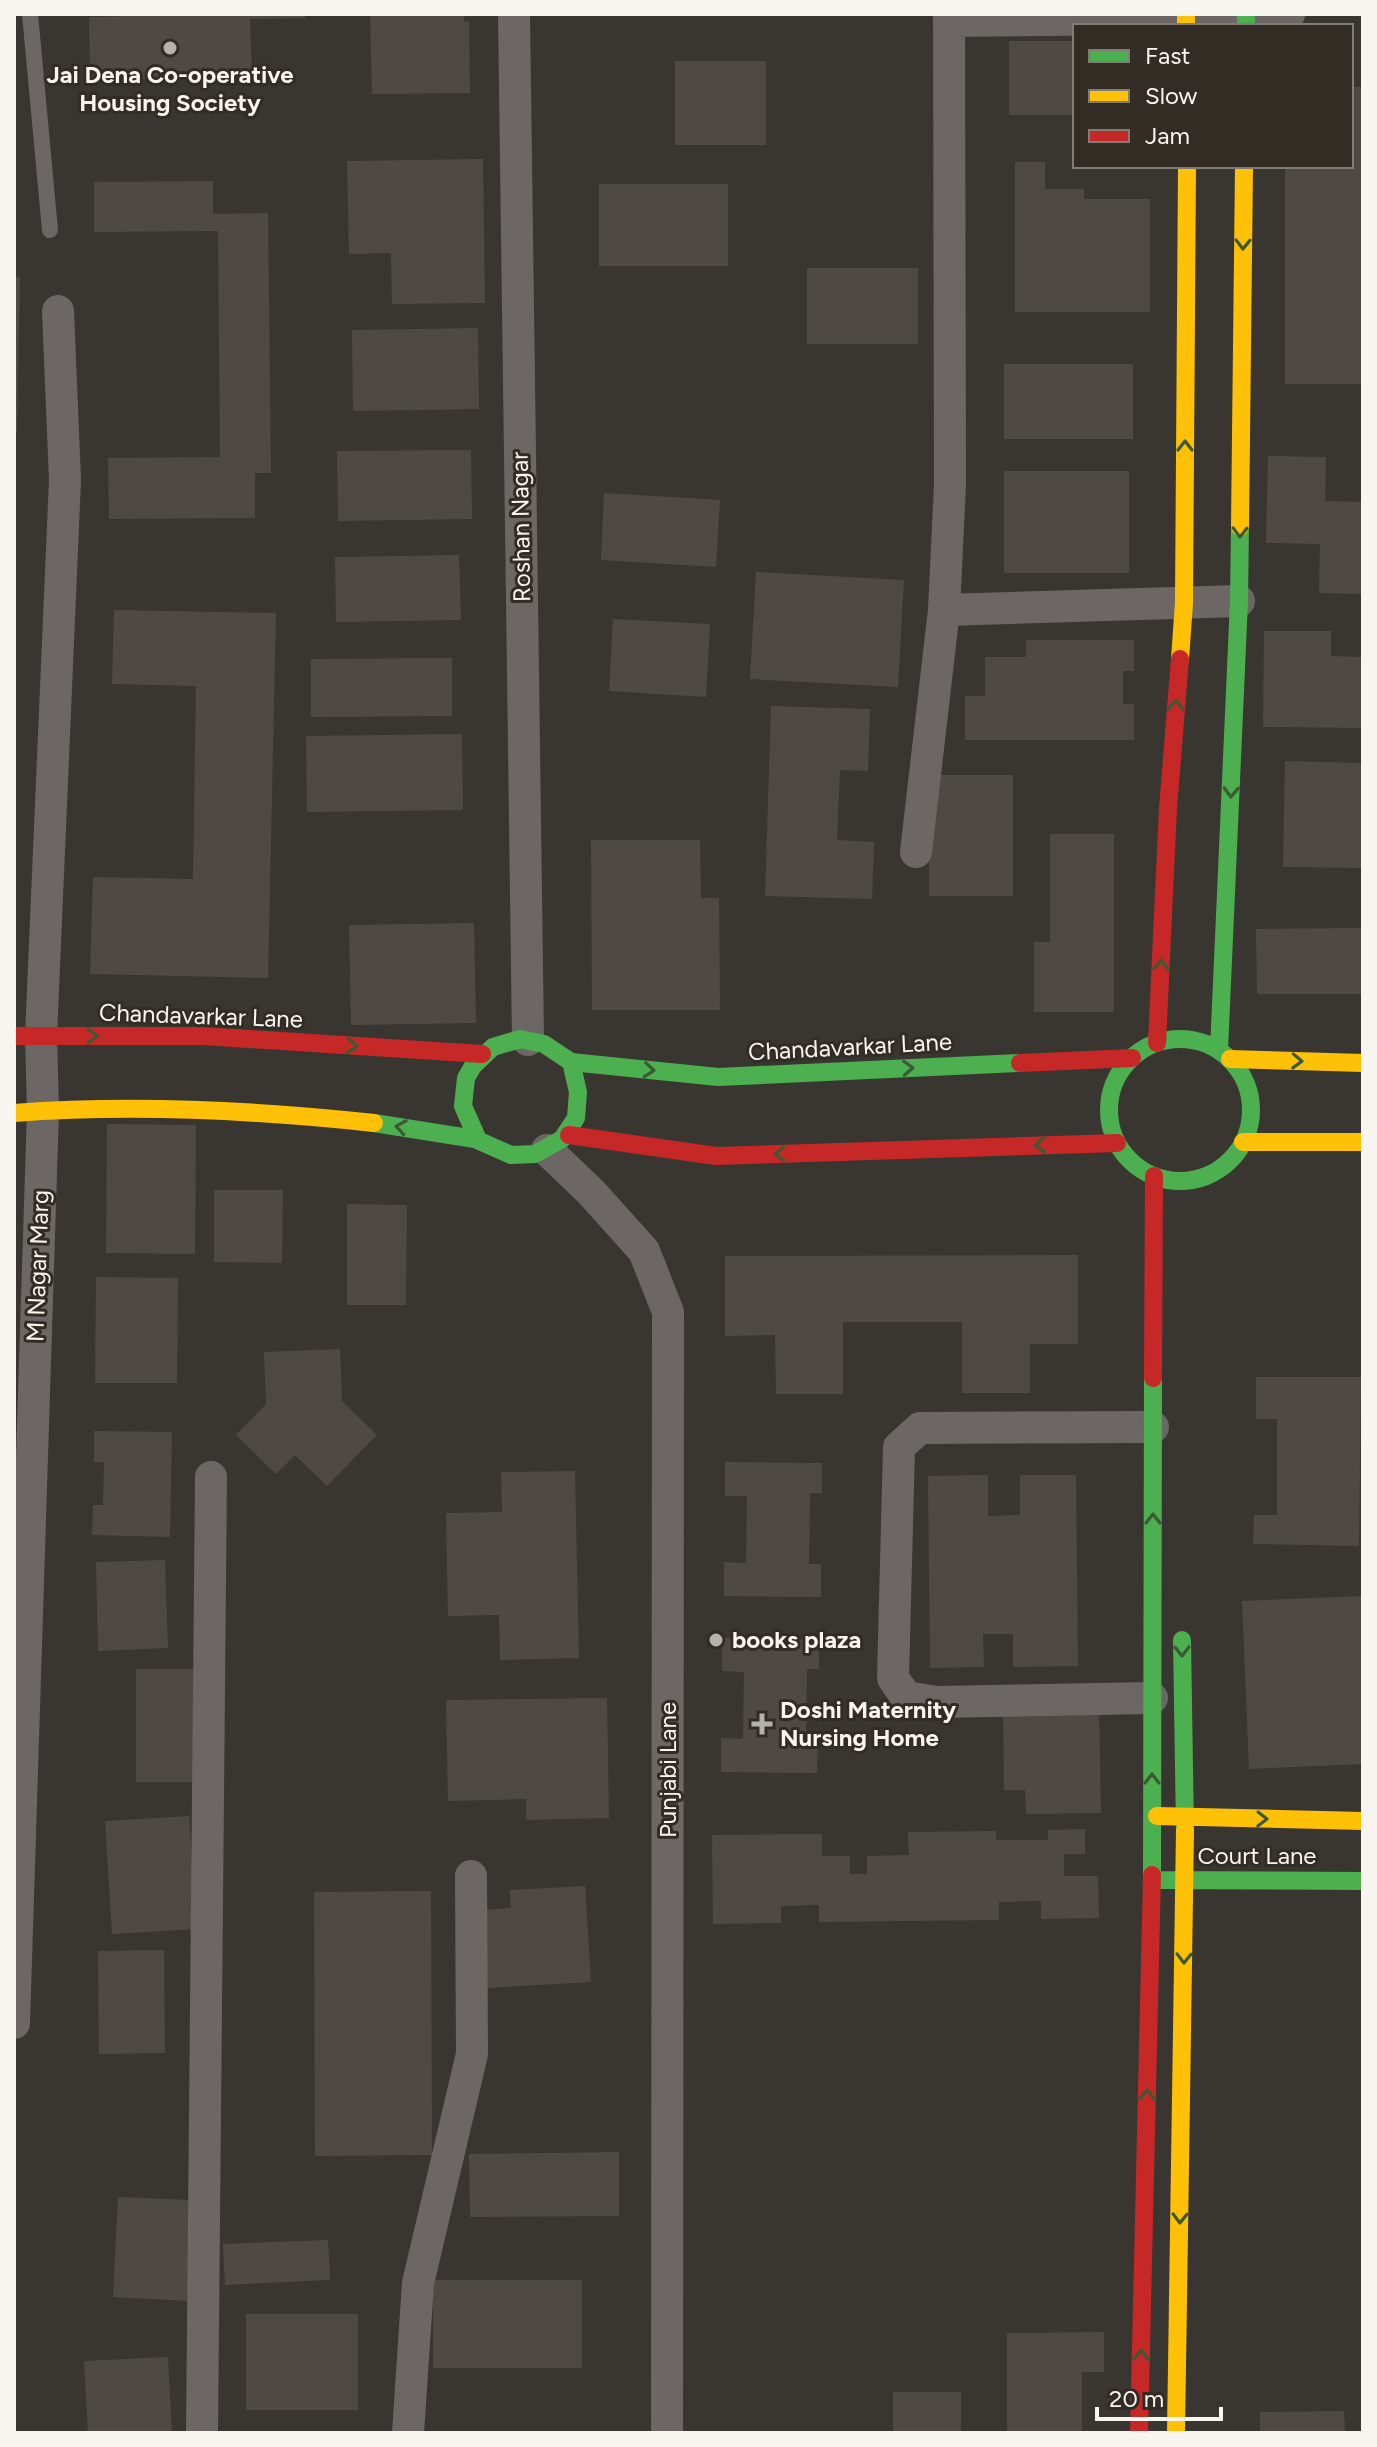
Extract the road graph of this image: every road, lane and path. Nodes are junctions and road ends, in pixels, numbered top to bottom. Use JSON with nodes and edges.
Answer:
{"nodes":[{"id":1,"x":30,"y":14,"type":"edge"},
{"id":2,"x":514,"y":14,"type":"edge"},
{"id":3,"x":1289,"y":14,"type":"edge"},
{"id":4,"x":949,"y":18,"type":"edge"},
{"id":5,"x":1246,"y":19,"type":"edge"},
{"id":6,"x":1186,"y":20,"type":"edge"},
{"id":7,"x":1187,"y":168,"type":"edge"},
{"id":8,"x":1244,"y":168,"type":"edge"},
{"id":9,"x":50,"y":230,"type":"dead end"},
{"id":10,"x":58,"y":311,"type":"dead end"},
{"id":11,"x":1239,"y":601,"type":"junction"},
{"id":12,"x":1184,"y":603,"type":"junction"},
{"id":13,"x":944,"y":610,"type":"junction"},
{"id":14,"x":916,"y":852,"type":"dead end"},
{"id":15,"x":28,"y":1036,"type":"edge"},
{"id":16,"x":528,"y":1040,"type":"junction"},
{"id":17,"x":1157,"y":1043,"type":"junction"},
{"id":18,"x":482,"y":1054,"type":"junction"},
{"id":19,"x":1225,"y":1054,"type":"junction"},
{"id":20,"x":1132,"y":1058,"type":"junction"},
{"id":21,"x":571,"y":1062,"type":"junction"},
{"id":22,"x":1363,"y":1063,"type":"edge"},
{"id":23,"x":29,"y":1112,"type":"edge"},
{"id":24,"x":478,"y":1140,"type":"junction"},
{"id":25,"x":558,"y":1142,"type":"junction"},
{"id":26,"x":1243,"y":1142,"type":"junction"},
{"id":27,"x":1363,"y":1142,"type":"edge"},
{"id":28,"x":1117,"y":1143,"type":"junction"},
{"id":29,"x":1154,"y":1176,"type":"junction"},
{"id":30,"x":1175,"y":1181,"type":"junction"},
{"id":31,"x":1176,"y":1204,"type":"dead end"},
{"id":32,"x":1153,"y":1427,"type":"junction"},
{"id":33,"x":211,"y":1477,"type":"dead end"},
{"id":34,"x":1182,"y":1617,"type":"dead end"},
{"id":35,"x":1152,"y":1698,"type":"junction"},
{"id":36,"x":1152,"y":1816,"type":"junction"},
{"id":37,"x":1184,"y":1817,"type":"junction"},
{"id":38,"x":1363,"y":1821,"type":"edge"},
{"id":39,"x":471,"y":1876,"type":"dead end"},
{"id":40,"x":1152,"y":1880,"type":"junction"},
{"id":41,"x":1186,"y":1880,"type":"junction"},
{"id":42,"x":1363,"y":1881,"type":"edge"},
{"id":43,"x":14,"y":2023,"type":"edge"},
{"id":44,"x":202,"y":2433,"type":"edge"},
{"id":45,"x":408,"y":2433,"type":"edge"},
{"id":46,"x":667,"y":2433,"type":"edge"},
{"id":47,"x":1139,"y":2433,"type":"edge"},
{"id":48,"x":1176,"y":2433,"type":"edge"}],
"edges":[{"from":1,"to":9,"type":"lane"},
{"from":2,"to":16,"type":"street","name":"Roshan Nagar"},
{"from":3,"to":5,"type":"street"},
{"from":4,"to":6,"type":"street"},
{"from":4,"to":13,"type":"street"},
{"from":5,"to":6,"type":"street"},
{"from":12,"to":7,"type":"street","one_way":true},
{"from":8,"to":11,"type":"street","one_way":true},
{"from":10,"to":15,"type":"street","name":"M Nagar Marg"},
{"from":11,"to":12,"type":"street"},
{"from":11,"to":19,"type":"street","one_way":true},
{"from":12,"to":13,"type":"street"},
{"from":17,"to":12,"type":"street","one_way":true},
{"from":13,"to":14,"type":"street"},
{"from":15,"to":18,"type":"street","name":"Chandavarkar Lane","one_way":true},
{"from":15,"to":23,"type":"street","name":"M Nagar Marg"},
{"from":16,"to":18,"type":"street","name":"Chandavarkar Lane"},
{"from":16,"to":21,"type":"street","name":"Chandavarkar Lane"},
{"from":17,"to":19,"type":"street"},
{"from":17,"to":20,"type":"street"},
{"from":18,"to":24,"type":"street"},
{"from":19,"to":22,"type":"street","one_way":true},
{"from":19,"to":26,"type":"street"},
{"from":21,"to":20,"type":"street","name":"Chandavarkar Lane","one_way":true},
{"from":20,"to":28,"type":"street"},
{"from":21,"to":25,"type":"street"},
{"from":24,"to":23,"type":"street","one_way":true},
{"from":23,"to":43,"type":"street","name":"M Nagar Marg"},
{"from":24,"to":25,"type":"street"},
{"from":28,"to":25,"type":"street","one_way":true},
{"from":25,"to":46,"type":"street","name":"Punjabi Lane"},
{"from":26,"to":27,"type":"street"},
{"from":26,"to":30,"type":"street"},
{"from":28,"to":29,"type":"street"},
{"from":29,"to":30,"type":"street"},
{"from":29,"to":32,"type":"street"},
{"from":30,"to":31,"type":"street"},
{"from":35,"to":32,"type":"street","one_way":true},
{"from":32,"to":35,"type":"street"},
{"from":33,"to":44,"type":"street"},
{"from":34,"to":37,"type":"street","one_way":true},
{"from":36,"to":35,"type":"street","one_way":true},
{"from":36,"to":37,"type":"street","name":"Court Lane"},
{"from":36,"to":40,"type":"street"},
{"from":37,"to":38,"type":"street","name":"Court Lane","one_way":true},
{"from":37,"to":41,"type":"street"},
{"from":39,"to":45,"type":"street"},
{"from":40,"to":41,"type":"street","name":"Court Lane"},
{"from":47,"to":40,"type":"street","one_way":true},
{"from":41,"to":42,"type":"street","name":"Court Lane"},
{"from":41,"to":48,"type":"street","one_way":true}]}
